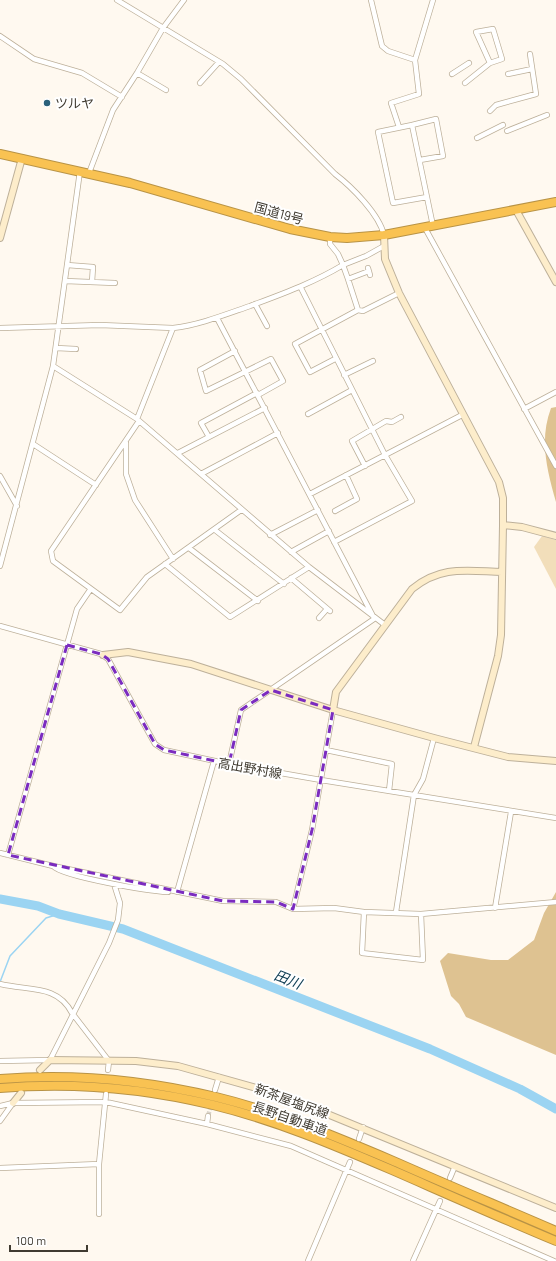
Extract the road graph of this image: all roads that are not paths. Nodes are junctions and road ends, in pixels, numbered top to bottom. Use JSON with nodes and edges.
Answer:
{"nodes":[{"id":1,"x":117,"y":0,"type":"edge"},
{"id":2,"x":184,"y":0,"type":"edge"},
{"id":3,"x":371,"y":0,"type":"edge"},
{"id":4,"x":433,"y":0,"type":"edge"},
{"id":5,"x":163,"y":28,"type":"junction"},
{"id":6,"x":0,"y":36,"type":"edge"},
{"id":7,"x":530,"y":54,"type":"dead end"},
{"id":8,"x":415,"y":60,"type":"junction"},
{"id":9,"x":219,"y":62,"type":"junction"},
{"id":10,"x":469,"y":63,"type":"dead end"},
{"id":11,"x":490,"y":63,"type":"junction"},
{"id":12,"x":532,"y":69,"type":"junction"},
{"id":13,"x":138,"y":73,"type":"junction"},
{"id":14,"x":452,"y":74,"type":"dead end"},
{"id":15,"x":508,"y":74,"type":"dead end"},
{"id":16,"x":200,"y":83,"type":"dead end"},
{"id":17,"x":465,"y":83,"type":"dead end"},
{"id":18,"x":166,"y":90,"type":"dead end"},
{"id":19,"x":122,"y":97,"type":"junction"},
{"id":20,"x":490,"y":111,"type":"dead end"},
{"id":21,"x":546,"y":115,"type":"dead end"},
{"id":22,"x":541,"y":117,"type":"junction"},
{"id":23,"x":543,"y":122,"type":"dead end"},
{"id":24,"x":412,"y":125,"type":"junction"},
{"id":25,"x":503,"y":125,"type":"dead end"},
{"id":26,"x":399,"y":127,"type":"junction"},
{"id":27,"x":507,"y":131,"type":"dead end"},
{"id":28,"x":477,"y":138,"type":"dead end"},
{"id":29,"x":0,"y":154,"type":"edge"},
{"id":30,"x":22,"y":158,"type":"junction"},
{"id":31,"x":420,"y":160,"type":"junction"},
{"id":32,"x":80,"y":171,"type":"junction"},
{"id":33,"x":89,"y":173,"type":"junction"},
{"id":34,"x":427,"y":197,"type":"junction"},
{"id":35,"x":556,"y":202,"type":"edge"},
{"id":36,"x":516,"y":210,"type":"junction"},
{"id":37,"x":429,"y":227,"type":"junction"},
{"id":38,"x":384,"y":235,"type":"junction"},
{"id":39,"x":330,"y":237,"type":"junction"},
{"id":40,"x":0,"y":238,"type":"edge"},
{"id":41,"x":384,"y":246,"type":"junction"},
{"id":42,"x":67,"y":265,"type":"junction"},
{"id":43,"x":343,"y":265,"type":"junction"},
{"id":44,"x":369,"y":271,"type":"dead end"},
{"id":45,"x":348,"y":279,"type":"junction"},
{"id":46,"x":65,"y":281,"type":"junction"},
{"id":47,"x":92,"y":282,"type":"junction"},
{"id":48,"x":556,"y":282,"type":"edge"},
{"id":49,"x":115,"y":283,"type":"dead end"},
{"id":50,"x":301,"y":288,"type":"junction"},
{"id":51,"x":398,"y":293,"type":"junction"},
{"id":52,"x":255,"y":304,"type":"junction"},
{"id":53,"x":358,"y":310,"type":"junction"},
{"id":54,"x":217,"y":318,"type":"junction"},
{"id":55,"x":59,"y":326,"type":"junction"},
{"id":56,"x":266,"y":326,"type":"dead end"},
{"id":57,"x":0,"y":328,"type":"edge"},
{"id":58,"x":173,"y":328,"type":"junction"},
{"id":59,"x":321,"y":330,"type":"junction"},
{"id":60,"x":56,"y":348,"type":"junction"},
{"id":61,"x":76,"y":349,"type":"dead end"},
{"id":62,"x":234,"y":351,"type":"junction"},
{"id":63,"x":336,"y":359,"type":"junction"},
{"id":64,"x":373,"y":361,"type":"dead end"},
{"id":65,"x":53,"y":366,"type":"junction"},
{"id":66,"x":245,"y":372,"type":"junction"},
{"id":67,"x":344,"y":375,"type":"junction"},
{"id":68,"x":352,"y":390,"type":"junction"},
{"id":69,"x":556,"y":392,"type":"edge"},
{"id":70,"x":257,"y":394,"type":"junction"},
{"id":71,"x":265,"y":408,"type":"junction"},
{"id":72,"x":524,"y":409,"type":"junction"},
{"id":73,"x":308,"y":414,"type":"dead end"},
{"id":74,"x":462,"y":415,"type":"junction"},
{"id":75,"x":401,"y":417,"type":"dead end"},
{"id":76,"x":138,"y":420,"type":"junction"},
{"id":77,"x":372,"y":429,"type":"junction"},
{"id":78,"x":278,"y":433,"type":"junction"},
{"id":79,"x":209,"y":437,"type":"junction"},
{"id":80,"x":126,"y":443,"type":"junction"},
{"id":81,"x":33,"y":444,"type":"junction"},
{"id":82,"x":178,"y":453,"type":"junction"},
{"id":83,"x":385,"y":455,"type":"junction"},
{"id":84,"x":364,"y":466,"type":"junction"},
{"id":85,"x":556,"y":466,"type":"edge"},
{"id":86,"x":201,"y":474,"type":"junction"},
{"id":87,"x":346,"y":475,"type":"junction"},
{"id":88,"x":0,"y":476,"type":"edge"},
{"id":89,"x":96,"y":485,"type":"junction"},
{"id":90,"x":310,"y":494,"type":"junction"},
{"id":91,"x":17,"y":506,"type":"junction"},
{"id":92,"x":241,"y":510,"type":"junction"},
{"id":93,"x":318,"y":510,"type":"junction"},
{"id":94,"x":336,"y":511,"type":"dead end"},
{"id":95,"x":503,"y":525,"type":"junction"},
{"id":96,"x":215,"y":530,"type":"junction"},
{"id":97,"x":329,"y":531,"type":"junction"},
{"id":98,"x":270,"y":534,"type":"junction"},
{"id":99,"x":556,"y":536,"type":"edge"},
{"id":100,"x":334,"y":542,"type":"junction"},
{"id":101,"x":189,"y":548,"type":"junction"},
{"id":102,"x":291,"y":552,"type":"junction"},
{"id":103,"x":173,"y":559,"type":"junction"},
{"id":104,"x":165,"y":564,"type":"junction"},
{"id":105,"x":0,"y":566,"type":"edge"},
{"id":106,"x":309,"y":567,"type":"junction"},
{"id":107,"x":502,"y":572,"type":"junction"},
{"id":108,"x":292,"y":578,"type":"junction"},
{"id":109,"x":284,"y":584,"type":"junction"},
{"id":110,"x":90,"y":590,"type":"junction"},
{"id":111,"x":258,"y":601,"type":"junction"},
{"id":112,"x":320,"y":618,"type":"dead end"},
{"id":113,"x":374,"y":619,"type":"junction"},
{"id":114,"x":385,"y":625,"type":"junction"},
{"id":115,"x":0,"y":626,"type":"edge"},
{"id":116,"x":67,"y":644,"type":"junction"},
{"id":117,"x":103,"y":655,"type":"junction"},
{"id":118,"x":271,"y":690,"type":"junction"},
{"id":119,"x":333,"y":710,"type":"junction"},
{"id":120,"x":434,"y":738,"type":"junction"},
{"id":121,"x":474,"y":747,"type":"junction"},
{"id":122,"x":326,"y":750,"type":"junction"},
{"id":123,"x":214,"y":761,"type":"junction"},
{"id":124,"x":556,"y":761,"type":"edge"},
{"id":125,"x":229,"y":764,"type":"junction"},
{"id":126,"x":320,"y":780,"type":"junction"},
{"id":127,"x":389,"y":791,"type":"junction"},
{"id":128,"x":414,"y":795,"type":"junction"},
{"id":129,"x":511,"y":812,"type":"junction"},
{"id":130,"x":556,"y":818,"type":"edge"},
{"id":131,"x":0,"y":853,"type":"edge"},
{"id":132,"x":8,"y":855,"type":"junction"},
{"id":133,"x":53,"y":866,"type":"junction"},
{"id":134,"x":114,"y":884,"type":"junction"},
{"id":135,"x":177,"y":892,"type":"junction"},
{"id":136,"x":556,"y":902,"type":"edge"},
{"id":137,"x":495,"y":908,"type":"junction"},
{"id":138,"x":293,"y":909,"type":"junction"},
{"id":139,"x":364,"y":912,"type":"junction"},
{"id":140,"x":396,"y":912,"type":"junction"},
{"id":141,"x":421,"y":914,"type":"junction"},
{"id":142,"x":2,"y":984,"type":"edge"},
{"id":143,"x":72,"y":1013,"type":"junction"},
{"id":144,"x":50,"y":1060,"type":"junction"},
{"id":145,"x":0,"y":1061,"type":"edge"},
{"id":146,"x":109,"y":1061,"type":"junction"},
{"id":147,"x":40,"y":1070,"type":"dead end"},
{"id":148,"x":108,"y":1070,"type":"dead end"},
{"id":149,"x":219,"y":1076,"type":"junction"},
{"id":150,"x":0,"y":1079,"type":"edge"},
{"id":151,"x":0,"y":1088,"type":"edge"},
{"id":152,"x":215,"y":1090,"type":"dead end"},
{"id":153,"x":21,"y":1093,"type":"dead end"},
{"id":154,"x":106,"y":1094,"type":"dead end"},
{"id":155,"x":106,"y":1102,"type":"junction"},
{"id":156,"x":13,"y":1103,"type":"junction"},
{"id":157,"x":0,"y":1106,"type":"edge"},
{"id":158,"x":208,"y":1116,"type":"tunnel mouth"},
{"id":159,"x":0,"y":1121,"type":"edge"},
{"id":160,"x":207,"y":1124,"type":"junction"},
{"id":161,"x":363,"y":1128,"type":"junction"},
{"id":162,"x":359,"y":1139,"type":"dead end"},
{"id":163,"x":350,"y":1162,"type":"dead end"},
{"id":164,"x":99,"y":1164,"type":"junction"},
{"id":165,"x":455,"y":1166,"type":"junction"},
{"id":166,"x":0,"y":1168,"type":"edge"},
{"id":167,"x":348,"y":1171,"type":"junction"},
{"id":168,"x":450,"y":1178,"type":"dead end"},
{"id":169,"x":440,"y":1200,"type":"dead end"},
{"id":170,"x":556,"y":1208,"type":"edge"},
{"id":171,"x":437,"y":1209,"type":"junction"},
{"id":172,"x":99,"y":1214,"type":"dead end"},
{"id":173,"x":556,"y":1231,"type":"edge"},
{"id":174,"x":556,"y":1241,"type":"edge"},
{"id":175,"x":308,"y":1261,"type":"edge"},
{"id":176,"x":414,"y":1261,"type":"edge"},
{"id":177,"x":554,"y":1261,"type":"edge"}],
"edges":[{"from":1,"to":5,"type":"street"},
{"from":2,"to":5,"type":"street"},
{"from":3,"to":8,"type":"street"},
{"from":4,"to":8,"type":"street"},
{"from":5,"to":9,"type":"street"},
{"from":5,"to":13,"type":"street"},
{"from":6,"to":19,"type":"street"},
{"from":7,"to":12,"type":"street"},
{"from":8,"to":26,"type":"street"},
{"from":9,"to":16,"type":"street"},
{"from":9,"to":38,"type":"street"},
{"from":10,"to":14,"type":"street"},
{"from":11,"to":11,"type":"street"},
{"from":11,"to":17,"type":"street"},
{"from":12,"to":15,"type":"street"},
{"from":12,"to":20,"type":"street"},
{"from":13,"to":18,"type":"street"},
{"from":13,"to":19,"type":"street"},
{"from":19,"to":33,"type":"street"},
{"from":21,"to":22,"type":"street"},
{"from":22,"to":23,"type":"street"},
{"from":22,"to":27,"type":"street"},
{"from":24,"to":26,"type":"street"},
{"from":24,"to":31,"type":"street"},
{"from":24,"to":31,"type":"street"},
{"from":25,"to":28,"type":"street"},
{"from":26,"to":34,"type":"street"},
{"from":29,"to":30,"type":"highway","name":"国道19号"},
{"from":30,"to":32,"type":"highway","name":"国道19号"},
{"from":30,"to":40,"type":"street"},
{"from":31,"to":34,"type":"street"},
{"from":32,"to":33,"type":"highway","name":"国道19号"},
{"from":32,"to":42,"type":"street"},
{"from":33,"to":39,"type":"highway","name":"国道19号"},
{"from":34,"to":37,"type":"street"},
{"from":35,"to":36,"type":"highway","name":"国道19号"},
{"from":36,"to":37,"type":"highway","name":"国道19号"},
{"from":36,"to":48,"type":"street"},
{"from":37,"to":38,"type":"highway","name":"国道19号"},
{"from":37,"to":72,"type":"street"},
{"from":38,"to":39,"type":"highway","name":"国道19号"},
{"from":38,"to":41,"type":"street"},
{"from":39,"to":43,"type":"street"},
{"from":41,"to":43,"type":"street"},
{"from":41,"to":51,"type":"street"},
{"from":42,"to":46,"type":"street"},
{"from":42,"to":47,"type":"street"},
{"from":43,"to":45,"type":"street"},
{"from":43,"to":50,"type":"street"},
{"from":44,"to":45,"type":"street"},
{"from":45,"to":53,"type":"street"},
{"from":46,"to":47,"type":"street"},
{"from":46,"to":55,"type":"street"},
{"from":47,"to":49,"type":"street"},
{"from":50,"to":52,"type":"street"},
{"from":50,"to":59,"type":"street"},
{"from":51,"to":53,"type":"street"},
{"from":51,"to":74,"type":"street"},
{"from":52,"to":54,"type":"street"},
{"from":52,"to":56,"type":"street"},
{"from":53,"to":59,"type":"street"},
{"from":54,"to":58,"type":"street"},
{"from":54,"to":62,"type":"street"},
{"from":55,"to":57,"type":"street"},
{"from":55,"to":58,"type":"street"},
{"from":55,"to":60,"type":"street"},
{"from":58,"to":76,"type":"street"},
{"from":59,"to":63,"type":"street"},
{"from":59,"to":63,"type":"street"},
{"from":60,"to":61,"type":"street"},
{"from":60,"to":65,"type":"street"},
{"from":62,"to":66,"type":"street"},
{"from":62,"to":66,"type":"street"},
{"from":63,"to":67,"type":"street"},
{"from":64,"to":67,"type":"street"},
{"from":65,"to":76,"type":"street"},
{"from":65,"to":81,"type":"street"},
{"from":66,"to":70,"type":"street"},
{"from":66,"to":70,"type":"street"},
{"from":67,"to":68,"type":"street"},
{"from":68,"to":73,"type":"street"},
{"from":68,"to":77,"type":"street"},
{"from":69,"to":72,"type":"street"},
{"from":70,"to":71,"type":"street"},
{"from":70,"to":79,"type":"street"},
{"from":71,"to":78,"type":"street"},
{"from":71,"to":79,"type":"street"},
{"from":72,"to":85,"type":"street"},
{"from":74,"to":83,"type":"street"},
{"from":74,"to":95,"type":"street"},
{"from":75,"to":77,"type":"street"},
{"from":76,"to":80,"type":"street"},
{"from":76,"to":82,"type":"street"},
{"from":77,"to":83,"type":"street"},
{"from":77,"to":84,"type":"street"},
{"from":78,"to":86,"type":"street"},
{"from":78,"to":90,"type":"street"},
{"from":79,"to":82,"type":"street"},
{"from":80,"to":89,"type":"street"},
{"from":80,"to":103,"type":"street"},
{"from":81,"to":89,"type":"street"},
{"from":81,"to":91,"type":"street"},
{"from":82,"to":86,"type":"street"},
{"from":83,"to":84,"type":"street"},
{"from":83,"to":100,"type":"street"},
{"from":84,"to":87,"type":"street"},
{"from":86,"to":92,"type":"street"},
{"from":87,"to":90,"type":"street"},
{"from":87,"to":94,"type":"street"},
{"from":88,"to":91,"type":"street"},
{"from":89,"to":110,"type":"street"},
{"from":90,"to":93,"type":"street"},
{"from":91,"to":105,"type":"street"},
{"from":92,"to":96,"type":"street"},
{"from":92,"to":98,"type":"street"},
{"from":93,"to":97,"type":"street"},
{"from":93,"to":98,"type":"street"},
{"from":95,"to":99,"type":"street"},
{"from":95,"to":107,"type":"street"},
{"from":96,"to":101,"type":"street"},
{"from":96,"to":109,"type":"street"},
{"from":97,"to":100,"type":"street"},
{"from":97,"to":102,"type":"street"},
{"from":98,"to":102,"type":"street"},
{"from":100,"to":113,"type":"street"},
{"from":101,"to":103,"type":"street"},
{"from":101,"to":111,"type":"street"},
{"from":102,"to":106,"type":"street"},
{"from":103,"to":104,"type":"street"},
{"from":104,"to":110,"type":"street"},
{"from":104,"to":111,"type":"street"},
{"from":106,"to":108,"type":"street"},
{"from":106,"to":113,"type":"street"},
{"from":107,"to":114,"type":"street"},
{"from":107,"to":121,"type":"street"},
{"from":108,"to":109,"type":"street"},
{"from":108,"to":112,"type":"street"},
{"from":109,"to":111,"type":"street"},
{"from":110,"to":116,"type":"street"},
{"from":113,"to":114,"type":"street"},
{"from":113,"to":118,"type":"street"},
{"from":114,"to":119,"type":"street"},
{"from":115,"to":116,"type":"street"},
{"from":116,"to":117,"type":"street"},
{"from":116,"to":132,"type":"street"},
{"from":117,"to":118,"type":"street"},
{"from":117,"to":123,"type":"street","name":"高出野村線"},
{"from":118,"to":119,"type":"street"},
{"from":118,"to":125,"type":"street"},
{"from":119,"to":120,"type":"street"},
{"from":119,"to":122,"type":"street"},
{"from":120,"to":121,"type":"street"},
{"from":120,"to":128,"type":"street"},
{"from":121,"to":124,"type":"street"},
{"from":122,"to":126,"type":"street"},
{"from":122,"to":127,"type":"street"},
{"from":123,"to":125,"type":"street","name":"高出野村線"},
{"from":123,"to":135,"type":"street"},
{"from":125,"to":126,"type":"street","name":"高出野村線"},
{"from":126,"to":127,"type":"street","name":"高出野村線"},
{"from":126,"to":138,"type":"street"},
{"from":127,"to":128,"type":"street","name":"高出野村線"},
{"from":128,"to":129,"type":"street","name":"高出野村線"},
{"from":128,"to":140,"type":"street"},
{"from":129,"to":130,"type":"street","name":"高出野村線"},
{"from":129,"to":137,"type":"street"},
{"from":131,"to":132,"type":"street"},
{"from":132,"to":133,"type":"street"},
{"from":133,"to":134,"type":"street"},
{"from":133,"to":135,"type":"street"},
{"from":134,"to":135,"type":"street"},
{"from":134,"to":143,"type":"street"},
{"from":135,"to":138,"type":"street"},
{"from":136,"to":137,"type":"street"},
{"from":137,"to":141,"type":"street"},
{"from":138,"to":139,"type":"street"},
{"from":139,"to":140,"type":"street"},
{"from":139,"to":141,"type":"street"},
{"from":140,"to":141,"type":"street"},
{"from":142,"to":143,"type":"street"},
{"from":143,"to":144,"type":"street"},
{"from":143,"to":146,"type":"street"},
{"from":144,"to":145,"type":"street"},
{"from":144,"to":146,"type":"street","name":"新茶屋塩尻線"},
{"from":144,"to":147,"type":"street"},
{"from":146,"to":148,"type":"street"},
{"from":146,"to":149,"type":"street","name":"新茶屋塩尻線"},
{"from":149,"to":152,"type":"street"},
{"from":149,"to":161,"type":"street","name":"新茶屋塩尻線"},
{"from":150,"to":173,"type":"highway","name":"長野自動車道"},
{"from":151,"to":174,"type":"highway","name":"長野自動車道"},
{"from":153,"to":156,"type":"street"},
{"from":154,"to":155,"type":"street"},
{"from":155,"to":156,"type":"street"},
{"from":155,"to":160,"type":"street"},
{"from":155,"to":164,"type":"street"},
{"from":156,"to":157,"type":"street"},
{"from":156,"to":159,"type":"street"},
{"from":158,"to":160,"type":"street"},
{"from":160,"to":167,"type":"street"},
{"from":161,"to":162,"type":"street"},
{"from":161,"to":165,"type":"street","name":"新茶屋塩尻線"},
{"from":163,"to":167,"type":"street"},
{"from":164,"to":166,"type":"street"},
{"from":164,"to":172,"type":"street"},
{"from":165,"to":168,"type":"street"},
{"from":165,"to":170,"type":"street","name":"新茶屋塩尻線"},
{"from":167,"to":171,"type":"street"},
{"from":167,"to":175,"type":"street"},
{"from":169,"to":171,"type":"street"},
{"from":171,"to":176,"type":"street"},
{"from":171,"to":177,"type":"street"}]}
